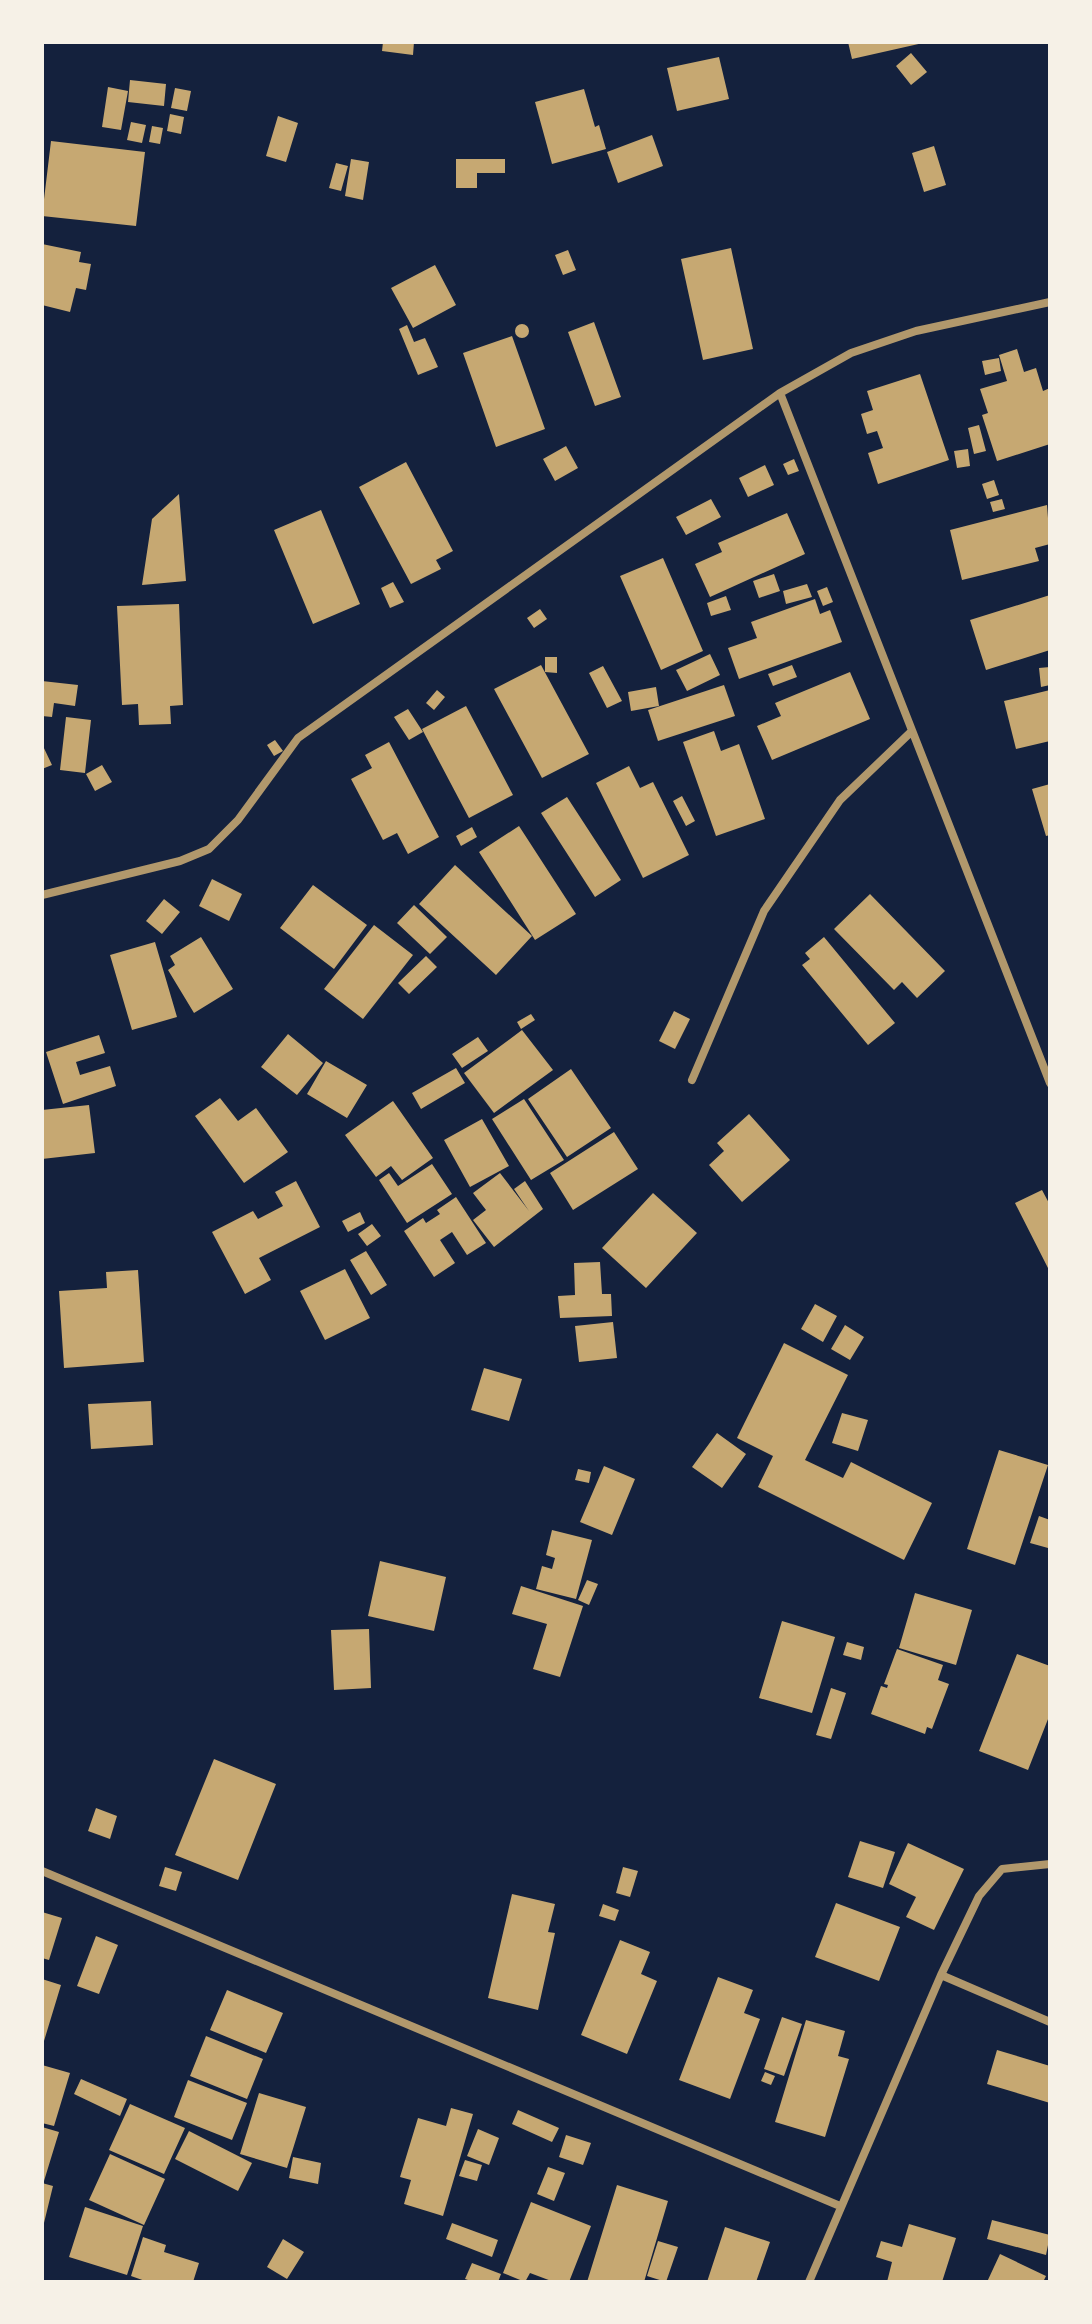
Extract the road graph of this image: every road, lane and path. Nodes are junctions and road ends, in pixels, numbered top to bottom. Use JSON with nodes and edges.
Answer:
{"nodes":[{"id":1,"x":1050,"y":302,"type":"edge"},
{"id":2,"x":780,"y":393,"type":"junction"},
{"id":3,"x":912,"y":731,"type":"junction"},
{"id":4,"x":42,"y":895,"type":"edge"},
{"id":5,"x":692,"y":1080,"type":"dead end"},
{"id":6,"x":1050,"y":1083,"type":"edge"},
{"id":7,"x":1050,"y":1864,"type":"edge"},
{"id":8,"x":42,"y":1871,"type":"edge"},
{"id":9,"x":941,"y":1975,"type":"junction"},
{"id":10,"x":1050,"y":2022,"type":"edge"},
{"id":11,"x":840,"y":2206,"type":"junction"},
{"id":12,"x":809,"y":2282,"type":"edge"}],
"edges":[{"from":1,"to":2,"type":"street"},
{"from":2,"to":3,"type":"street"},
{"from":2,"to":4,"type":"street"},
{"from":3,"to":5,"type":"street"},
{"from":3,"to":6,"type":"street"},
{"from":7,"to":9,"type":"street"},
{"from":8,"to":11,"type":"street"},
{"from":9,"to":10,"type":"street"},
{"from":9,"to":11,"type":"street"},
{"from":11,"to":12,"type":"street"}]}
